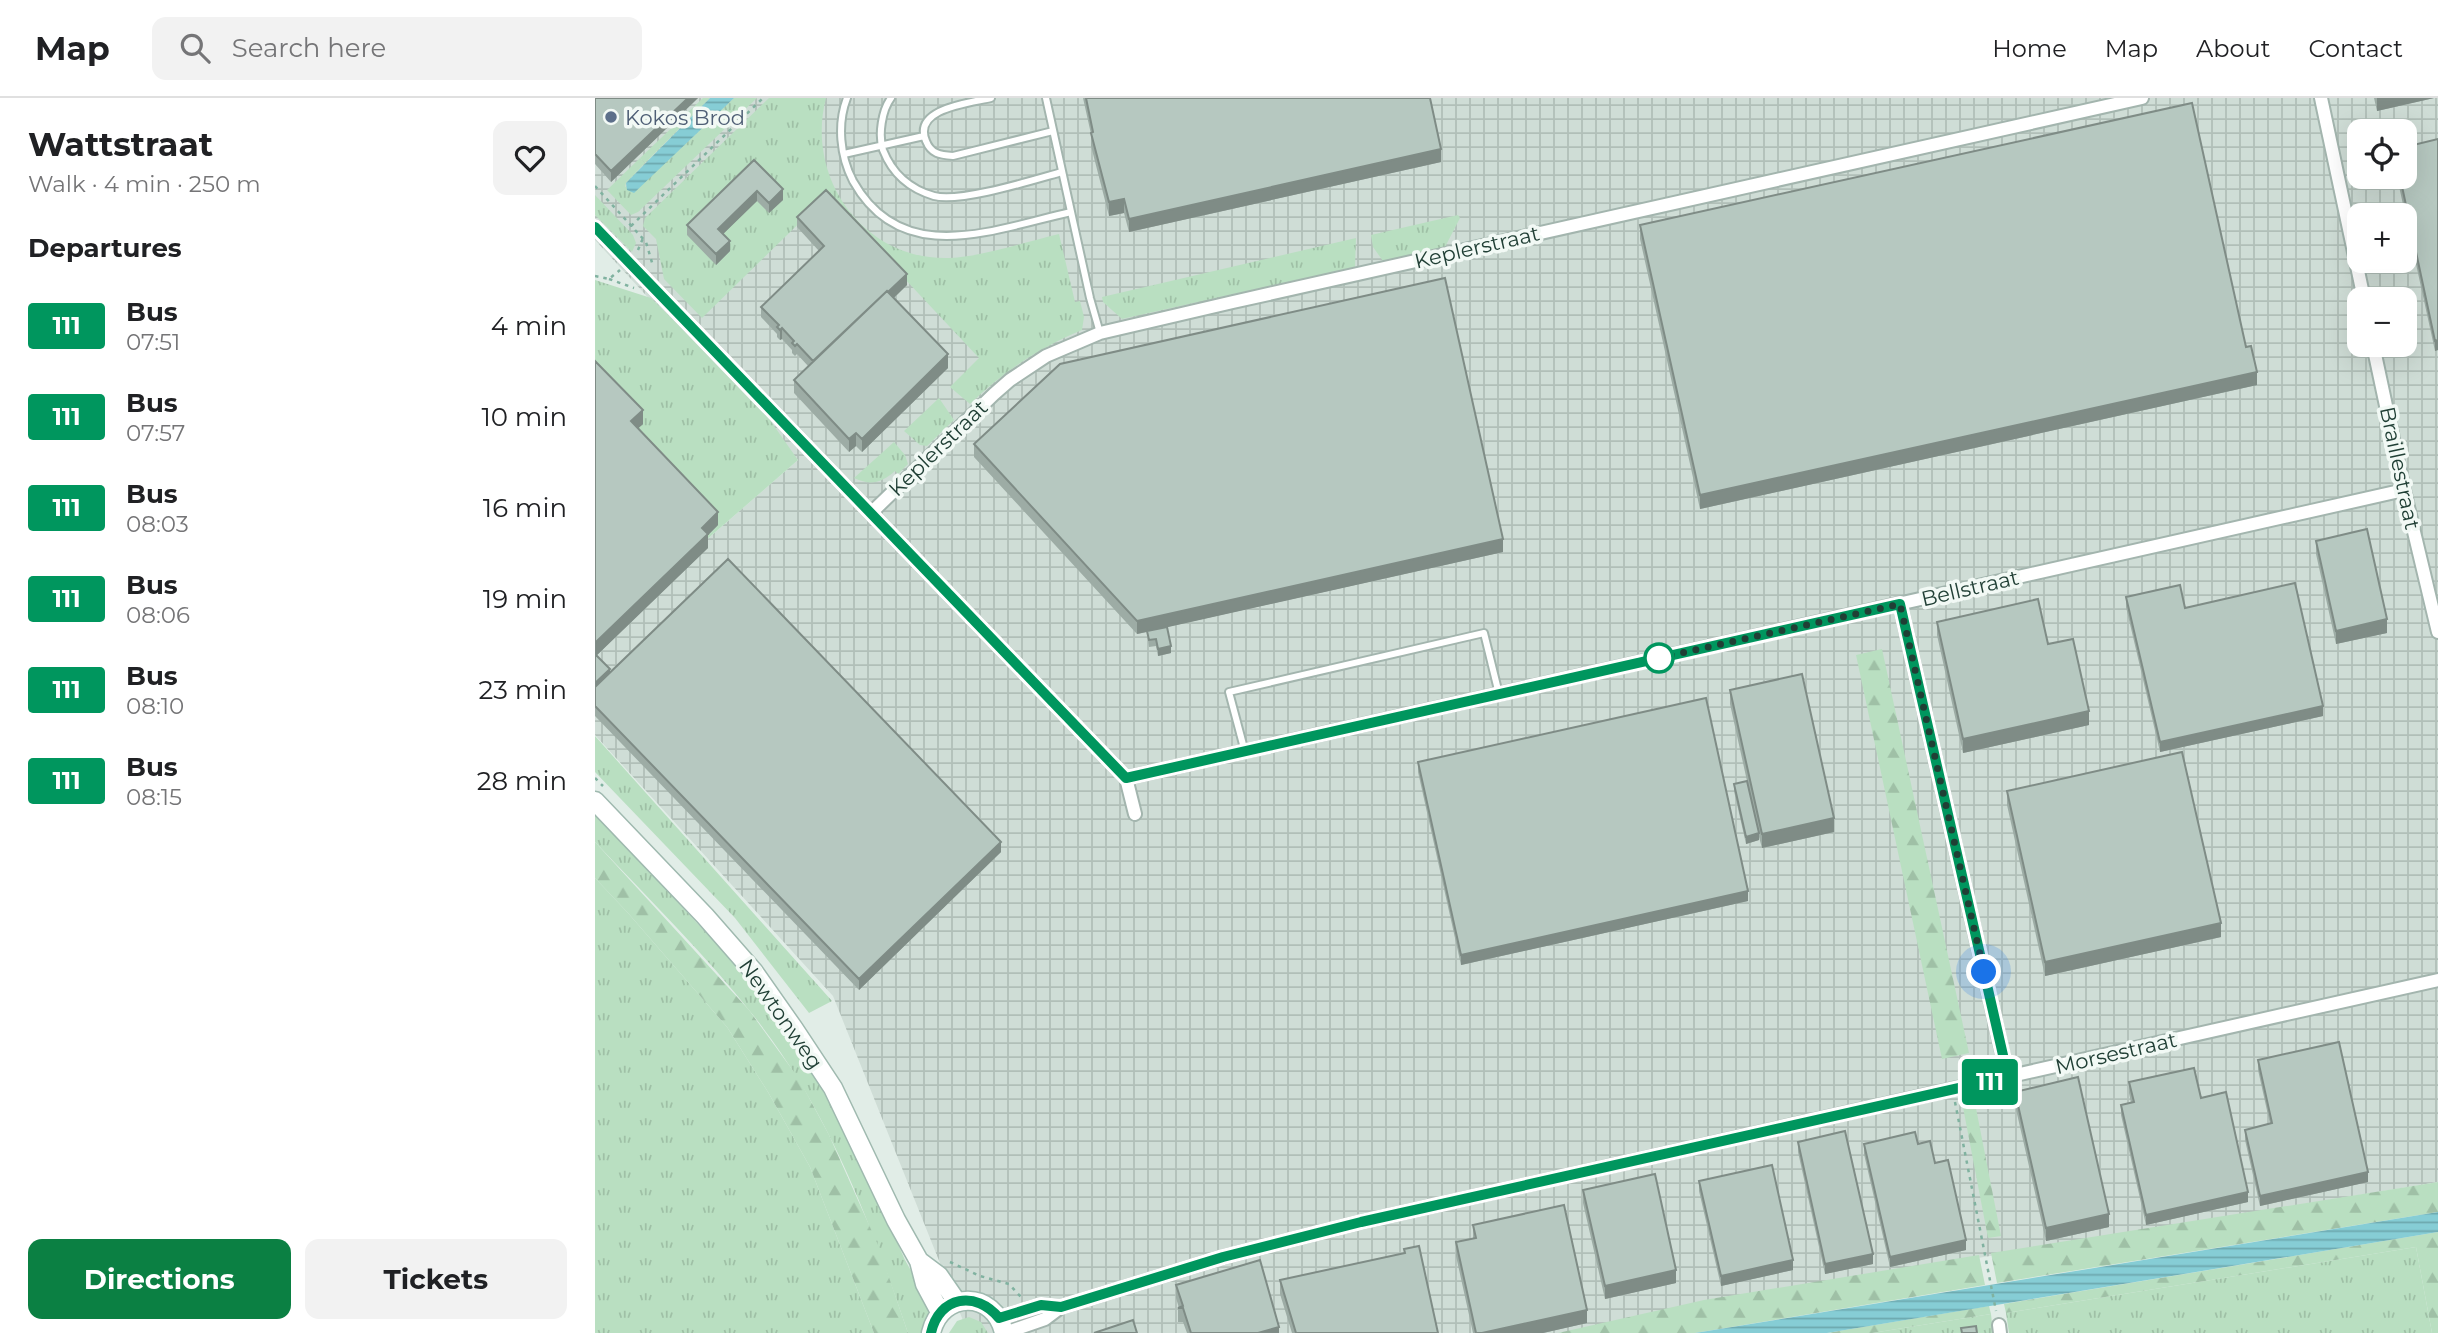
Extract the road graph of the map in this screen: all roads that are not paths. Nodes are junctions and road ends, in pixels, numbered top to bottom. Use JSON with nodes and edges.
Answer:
{"nodes":[{"id":1,"x":847,"y":98,"type":"edge"},
{"id":2,"x":891,"y":98,"type":"edge"},
{"id":3,"x":991,"y":98,"type":"edge"},
{"id":4,"x":1046,"y":98,"type":"edge"},
{"id":5,"x":2142,"y":98,"type":"edge"},
{"id":6,"x":2321,"y":98,"type":"edge"},
{"id":7,"x":1053,"y":131,"type":"junction"},
{"id":8,"x":924,"y":136,"type":"junction"},
{"id":9,"x":881,"y":146,"type":"junction"},
{"id":10,"x":844,"y":154,"type":"junction"},
{"id":11,"x":1062,"y":172,"type":"junction"},
{"id":12,"x":1071,"y":212,"type":"junction"},
{"id":13,"x":595,"y":227,"type":"edge"},
{"id":14,"x":2361,"y":287,"type":"edge"},
{"id":15,"x":1100,"y":333,"type":"junction"},
{"id":16,"x":2376,"y":357,"type":"edge"},
{"id":17,"x":2404,"y":490,"type":"junction"},
{"id":18,"x":871,"y":513,"type":"junction"},
{"id":19,"x":1900,"y":604,"type":"junction"},
{"id":20,"x":2438,"y":632,"type":"edge"},
{"id":21,"x":1499,"y":694,"type":"junction"},
{"id":22,"x":1245,"y":752,"type":"junction"},
{"id":23,"x":1126,"y":778,"type":"junction"},
{"id":24,"x":595,"y":801,"type":"edge"},
{"id":25,"x":1135,"y":814,"type":"dead end"},
{"id":26,"x":2438,"y":980,"type":"edge"},
{"id":27,"x":2008,"y":1077,"type":"junction"},
{"id":28,"x":919,"y":1261,"type":"junction"},
{"id":29,"x":957,"y":1302,"type":"junction"},
{"id":30,"x":940,"y":1312,"type":"junction"},
{"id":31,"x":1003,"y":1328,"type":"edge"},
{"id":32,"x":931,"y":1333,"type":"edge"}],
"edges":[{"from":1,"to":10,"type":"lane"},
{"from":2,"to":9,"type":"lane"},
{"from":3,"to":8,"type":"lane"},
{"from":4,"to":7,"type":"lane"},
{"from":5,"to":15,"type":"street","name":"Keplerstraat"},
{"from":6,"to":14,"type":"street"},
{"from":7,"to":8,"type":"lane"},
{"from":7,"to":11,"type":"lane"},
{"from":8,"to":9,"type":"lane"},
{"from":9,"to":10,"type":"lane"},
{"from":9,"to":11,"type":"lane"},
{"from":10,"to":12,"type":"lane"},
{"from":11,"to":12,"type":"lane"},
{"from":12,"to":15,"type":"lane"},
{"from":13,"to":18,"type":"street"},
{"from":15,"to":18,"type":"street","name":"Keplerstraat"},
{"from":16,"to":17,"type":"street","name":"Braillestraat"},
{"from":17,"to":19,"type":"street","name":"Bellstraat"},
{"from":17,"to":20,"type":"street","name":"Braillestraat"},
{"from":18,"to":23,"type":"street"},
{"from":19,"to":21,"type":"street","name":"Bellstraat"},
{"from":19,"to":27,"type":"street"},
{"from":21,"to":22,"type":"street","name":"Bellstraat"},
{"from":21,"to":22,"type":"lane"},
{"from":22,"to":23,"type":"street","name":"Bellstraat"},
{"from":23,"to":25,"type":"street"},
{"from":24,"to":28,"type":"main road","name":"Newtonweg"},
{"from":26,"to":27,"type":"street","name":"Morsestraat"},
{"from":27,"to":31,"type":"street","name":"Morsestraat"},
{"from":28,"to":29,"type":"main road","name":"Newtonweg"},
{"from":28,"to":30,"type":"main road","name":"Newtonweg"},
{"from":29,"to":30,"type":"main road"},
{"from":29,"to":31,"type":"main road"},
{"from":30,"to":32,"type":"main road"}]}
